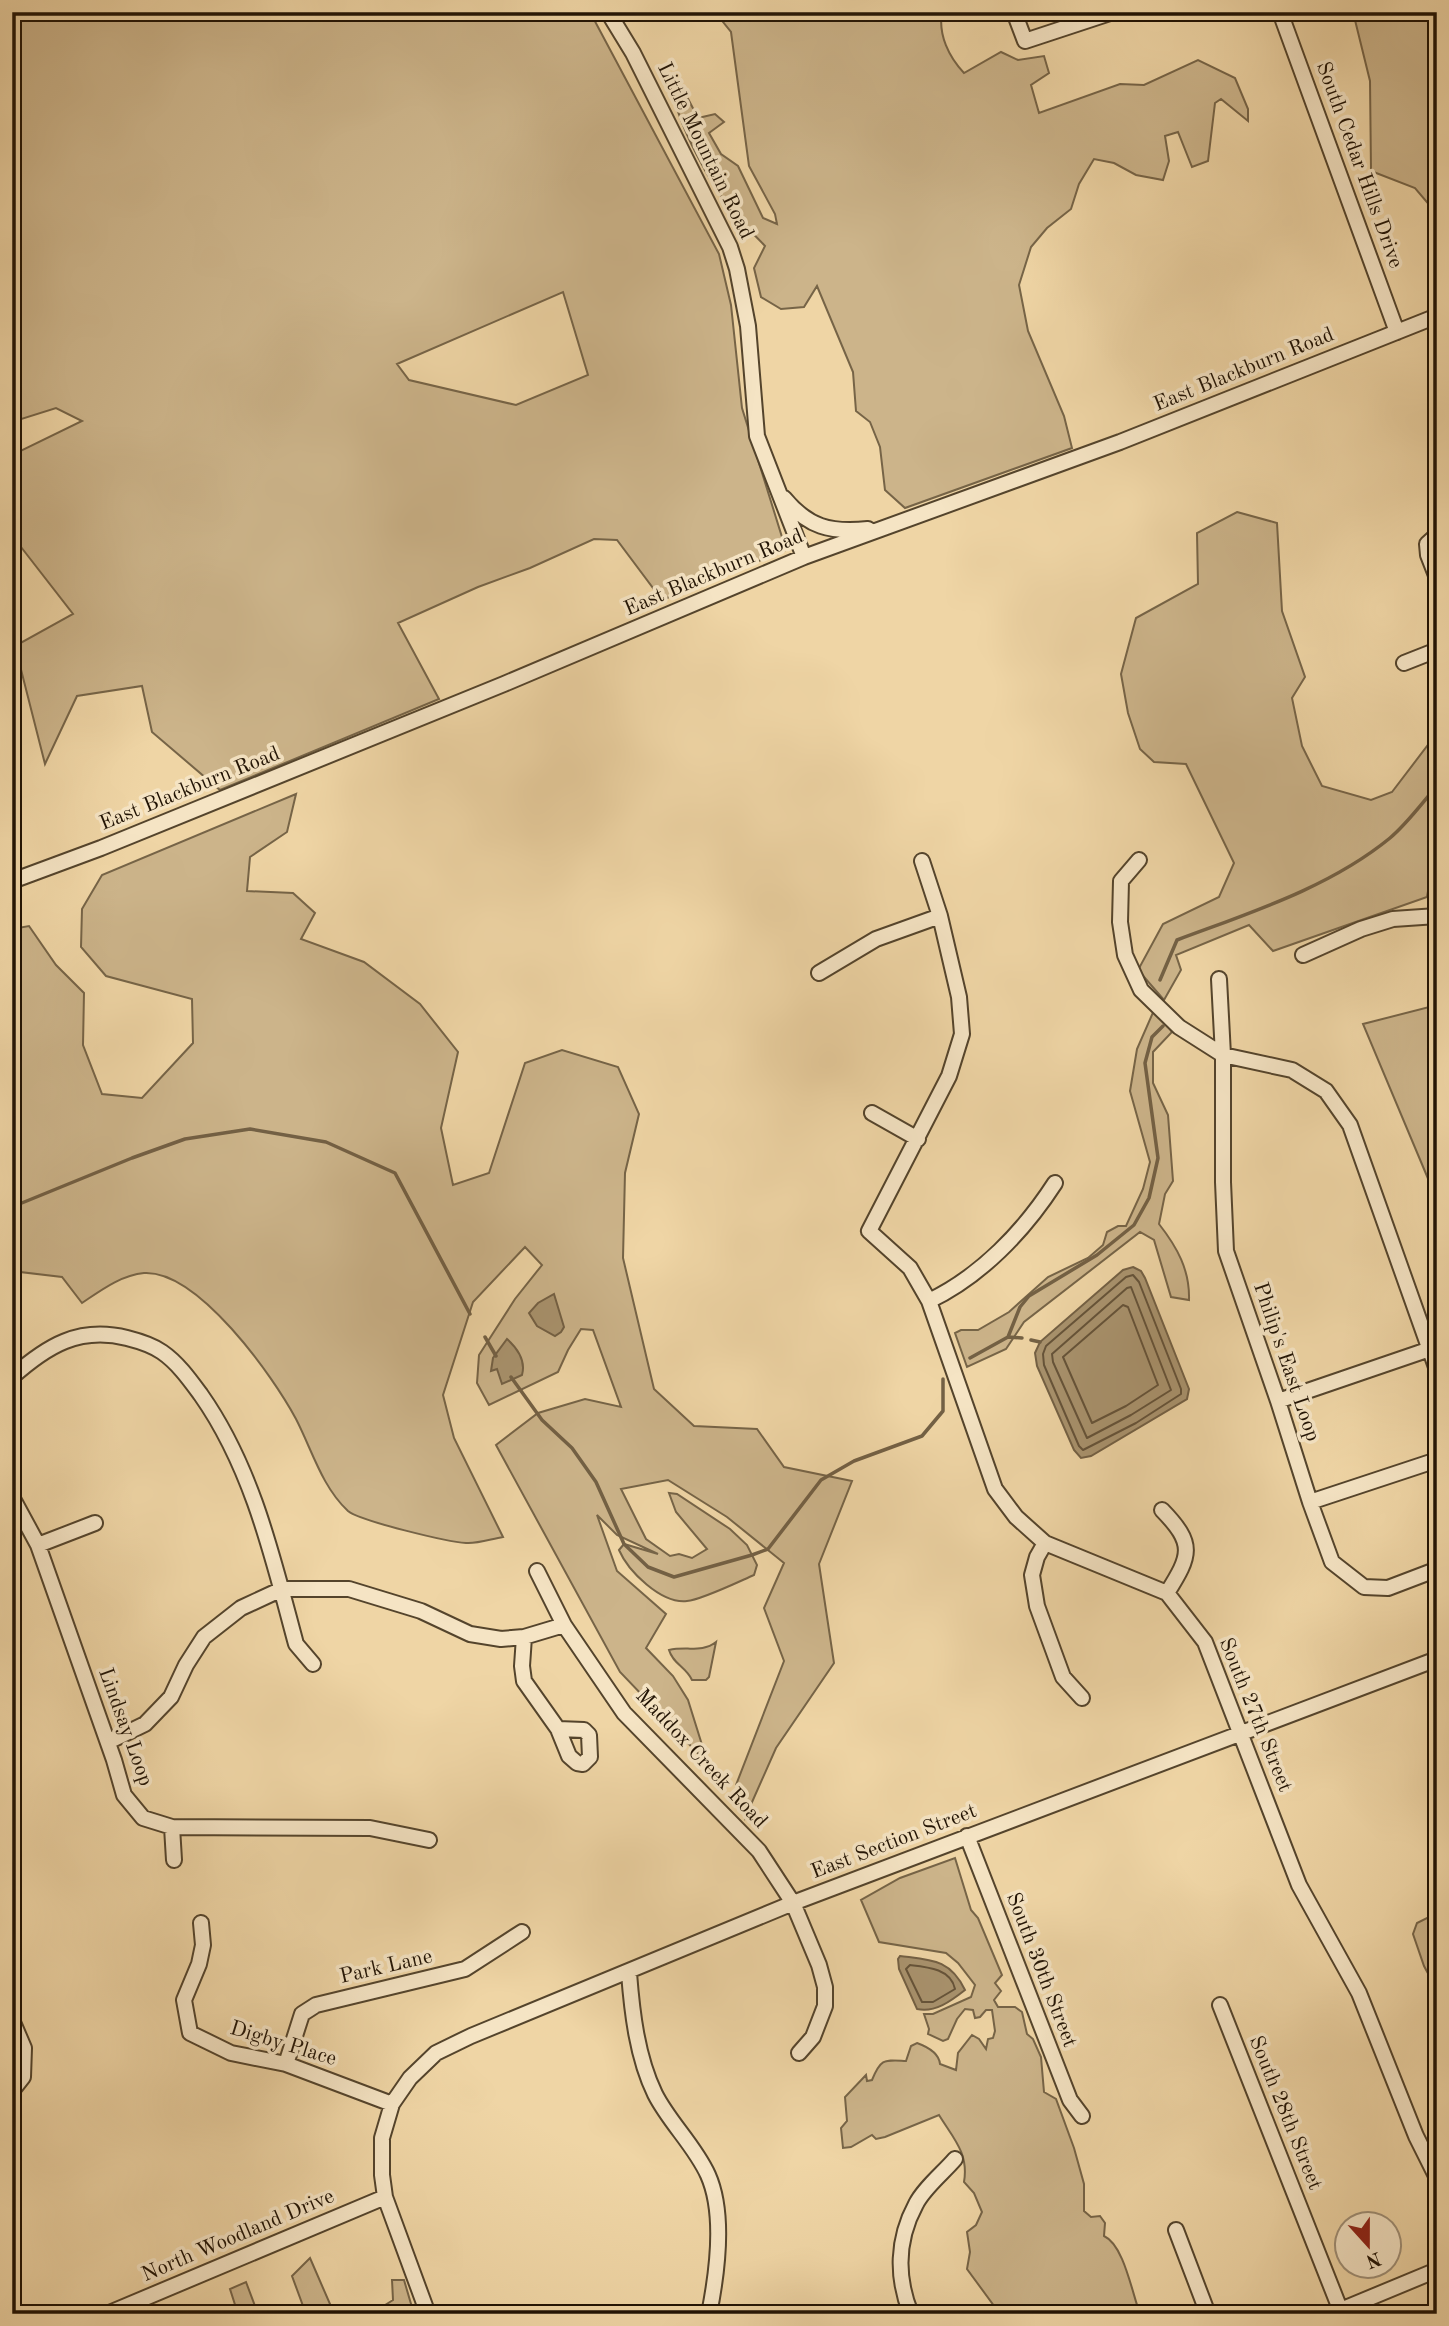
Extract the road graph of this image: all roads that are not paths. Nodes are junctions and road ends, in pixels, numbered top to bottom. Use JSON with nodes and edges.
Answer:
{"nodes":[{"id":1,"x":608,"y":12,"type":"edge"},
{"id":2,"x":1014,"y":12,"type":"edge"},
{"id":3,"x":1113,"y":12,"type":"edge"},
{"id":4,"x":1280,"y":12,"type":"edge"},
{"id":5,"x":1437,"y":316,"type":"edge"},
{"id":6,"x":1396,"y":332,"type":"junction"},
{"id":7,"x":778,"y":491,"type":"junction"},
{"id":8,"x":890,"y":526,"type":"junction"},
{"id":9,"x":1437,"y":535,"type":"edge"},
{"id":10,"x":804,"y":557,"type":"junction"},
{"id":11,"x":1437,"y":578,"type":"edge"},
{"id":12,"x":1437,"y":650,"type":"edge"},
{"id":13,"x":1404,"y":663,"type":"dead end"},
{"id":14,"x":1139,"y":860,"type":"dead end"},
{"id":15,"x":922,"y":861,"type":"dead end"},
{"id":16,"x":12,"y":881,"type":"edge"},
{"id":17,"x":940,"y":916,"type":"junction"},
{"id":18,"x":1437,"y":916,"type":"edge"},
{"id":19,"x":1303,"y":955,"type":"dead end"},
{"id":20,"x":819,"y":973,"type":"dead end"},
{"id":21,"x":1219,"y":979,"type":"dead end"},
{"id":22,"x":1223,"y":1055,"type":"junction"},
{"id":23,"x":872,"y":1113,"type":"dead end"},
{"id":24,"x":918,"y":1139,"type":"junction"},
{"id":25,"x":1055,"y":1183,"type":"dead end"},
{"id":26,"x":929,"y":1301,"type":"junction"},
{"id":27,"x":1430,"y":1349,"type":"junction"},
{"id":28,"x":1437,"y":1370,"type":"edge"},
{"id":29,"x":12,"y":1377,"type":"edge"},
{"id":30,"x":1278,"y":1401,"type":"junction"},
{"id":31,"x":1437,"y":1460,"type":"edge"},
{"id":32,"x":12,"y":1497,"type":"edge"},
{"id":33,"x":1310,"y":1502,"type":"junction"},
{"id":34,"x":1162,"y":1510,"type":"dead end"},
{"id":35,"x":95,"y":1523,"type":"dead end"},
{"id":36,"x":1045,"y":1543,"type":"junction"},
{"id":37,"x":38,"y":1545,"type":"junction"},
{"id":38,"x":537,"y":1571,"type":"dead end"},
{"id":39,"x":1437,"y":1573,"type":"edge"},
{"id":40,"x":282,"y":1589,"type":"junction"},
{"id":41,"x":1167,"y":1593,"type":"junction"},
{"id":42,"x":564,"y":1625,"type":"junction"},
{"id":43,"x":524,"y":1637,"type":"junction"},
{"id":44,"x":1437,"y":1659,"type":"edge"},
{"id":45,"x":313,"y":1664,"type":"dead end"},
{"id":46,"x":1082,"y":1698,"type":"dead end"},
{"id":47,"x":558,"y":1729,"type":"dead end"},
{"id":48,"x":1240,"y":1733,"type":"junction"},
{"id":49,"x":108,"y":1742,"type":"junction"},
{"id":50,"x":172,"y":1826,"type":"junction"},
{"id":51,"x":967,"y":1836,"type":"junction"},
{"id":52,"x":429,"y":1840,"type":"dead end"},
{"id":53,"x":174,"y":1860,"type":"dead end"},
{"id":54,"x":793,"y":1903,"type":"junction"},
{"id":55,"x":201,"y":1923,"type":"dead end"},
{"id":56,"x":522,"y":1931,"type":"dead end"},
{"id":57,"x":629,"y":1973,"type":"junction"},
{"id":58,"x":1220,"y":2005,"type":"dead end"},
{"id":59,"x":12,"y":2020,"type":"edge"},
{"id":60,"x":799,"y":2053,"type":"dead end"},
{"id":61,"x":286,"y":2064,"type":"junction"},
{"id":62,"x":12,"y":2091,"type":"edge"},
{"id":63,"x":392,"y":2105,"type":"junction"},
{"id":64,"x":1082,"y":2116,"type":"dead end"},
{"id":65,"x":955,"y":2159,"type":"dead end"},
{"id":66,"x":1437,"y":2178,"type":"edge"},
{"id":67,"x":385,"y":2197,"type":"junction"},
{"id":68,"x":1176,"y":2230,"type":"dead end"},
{"id":69,"x":1437,"y":2270,"type":"edge"},
{"id":70,"x":1338,"y":2313,"type":"edge"},
{"id":71,"x":107,"y":2314,"type":"edge"},
{"id":72,"x":428,"y":2314,"type":"edge"},
{"id":73,"x":709,"y":2314,"type":"edge"},
{"id":74,"x":911,"y":2314,"type":"edge"},
{"id":75,"x":1208,"y":2314,"type":"edge"}],
"edges":[{"from":1,"to":7,"type":"street","name":"Little Mountain Road"},
{"from":2,"to":3,"type":"street"},
{"from":4,"to":6,"type":"street","name":"South Cedar Hills Drive"},
{"from":5,"to":6,"type":"street","name":"East Blackburn Road"},
{"from":6,"to":8,"type":"street","name":"East Blackburn Road"},
{"from":7,"to":8,"type":"street"},
{"from":7,"to":10,"type":"street","name":"Little Mountain Road"},
{"from":8,"to":10,"type":"street","name":"East Blackburn Road"},
{"from":9,"to":11,"type":"street"},
{"from":10,"to":16,"type":"street","name":"East Blackburn Road"},
{"from":12,"to":13,"type":"street"},
{"from":14,"to":22,"type":"street"},
{"from":15,"to":17,"type":"street"},
{"from":17,"to":20,"type":"street"},
{"from":17,"to":24,"type":"street"},
{"from":18,"to":19,"type":"street"},
{"from":21,"to":22,"type":"street","name":"Philip's East Loop"},
{"from":22,"to":27,"type":"street"},
{"from":22,"to":30,"type":"street","name":"Philip's East Loop"},
{"from":23,"to":24,"type":"street"},
{"from":24,"to":26,"type":"street","name":"South 27th Street"},
{"from":25,"to":26,"type":"street"},
{"from":26,"to":36,"type":"street","name":"South 27th Street"},
{"from":27,"to":28,"type":"street"},
{"from":27,"to":30,"type":"street"},
{"from":29,"to":40,"type":"street"},
{"from":30,"to":33,"type":"street","name":"Philip's East Loop"},
{"from":31,"to":33,"type":"street"},
{"from":32,"to":37,"type":"street","name":"Lindsay Loop"},
{"from":33,"to":39,"type":"street","name":"Philip's East Loop"},
{"from":34,"to":41,"type":"street"},
{"from":35,"to":37,"type":"street"},
{"from":36,"to":41,"type":"street","name":"South 27th Street"},
{"from":36,"to":46,"type":"street"},
{"from":37,"to":49,"type":"street","name":"Lindsay Loop"},
{"from":38,"to":42,"type":"street","name":"Maddox Creek Road"},
{"from":40,"to":43,"type":"street"},
{"from":40,"to":45,"type":"street"},
{"from":40,"to":49,"type":"street"},
{"from":41,"to":48,"type":"street","name":"South 27th Street"},
{"from":42,"to":43,"type":"street"},
{"from":42,"to":54,"type":"street","name":"Maddox Creek Road"},
{"from":43,"to":47,"type":"street"},
{"from":44,"to":48,"type":"street","name":"East Section Street"},
{"from":48,"to":51,"type":"street","name":"East Section Street"},
{"from":48,"to":66,"type":"street","name":"South 27th Street"},
{"from":49,"to":50,"type":"street","name":"Lindsay Loop"},
{"from":50,"to":52,"type":"street","name":"Lindsay Loop"},
{"from":50,"to":53,"type":"street"},
{"from":51,"to":54,"type":"street","name":"East Section Street"},
{"from":51,"to":64,"type":"street","name":"South 30th Street"},
{"from":54,"to":57,"type":"street","name":"East Section Street"},
{"from":54,"to":60,"type":"street","name":"Maddox Creek Road"},
{"from":55,"to":61,"type":"street","name":"Digby Place"},
{"from":56,"to":61,"type":"street","name":"Park Lane"},
{"from":57,"to":63,"type":"street","name":"East Section Street"},
{"from":57,"to":73,"type":"street"},
{"from":58,"to":70,"type":"street","name":"South 28th Street"},
{"from":59,"to":62,"type":"street"},
{"from":61,"to":63,"type":"street","name":"Digby Place"},
{"from":63,"to":67,"type":"street"},
{"from":65,"to":74,"type":"street"},
{"from":67,"to":71,"type":"street","name":"North Woodland Drive"},
{"from":67,"to":72,"type":"street"},
{"from":68,"to":75,"type":"street"},
{"from":69,"to":70,"type":"street"}]}
